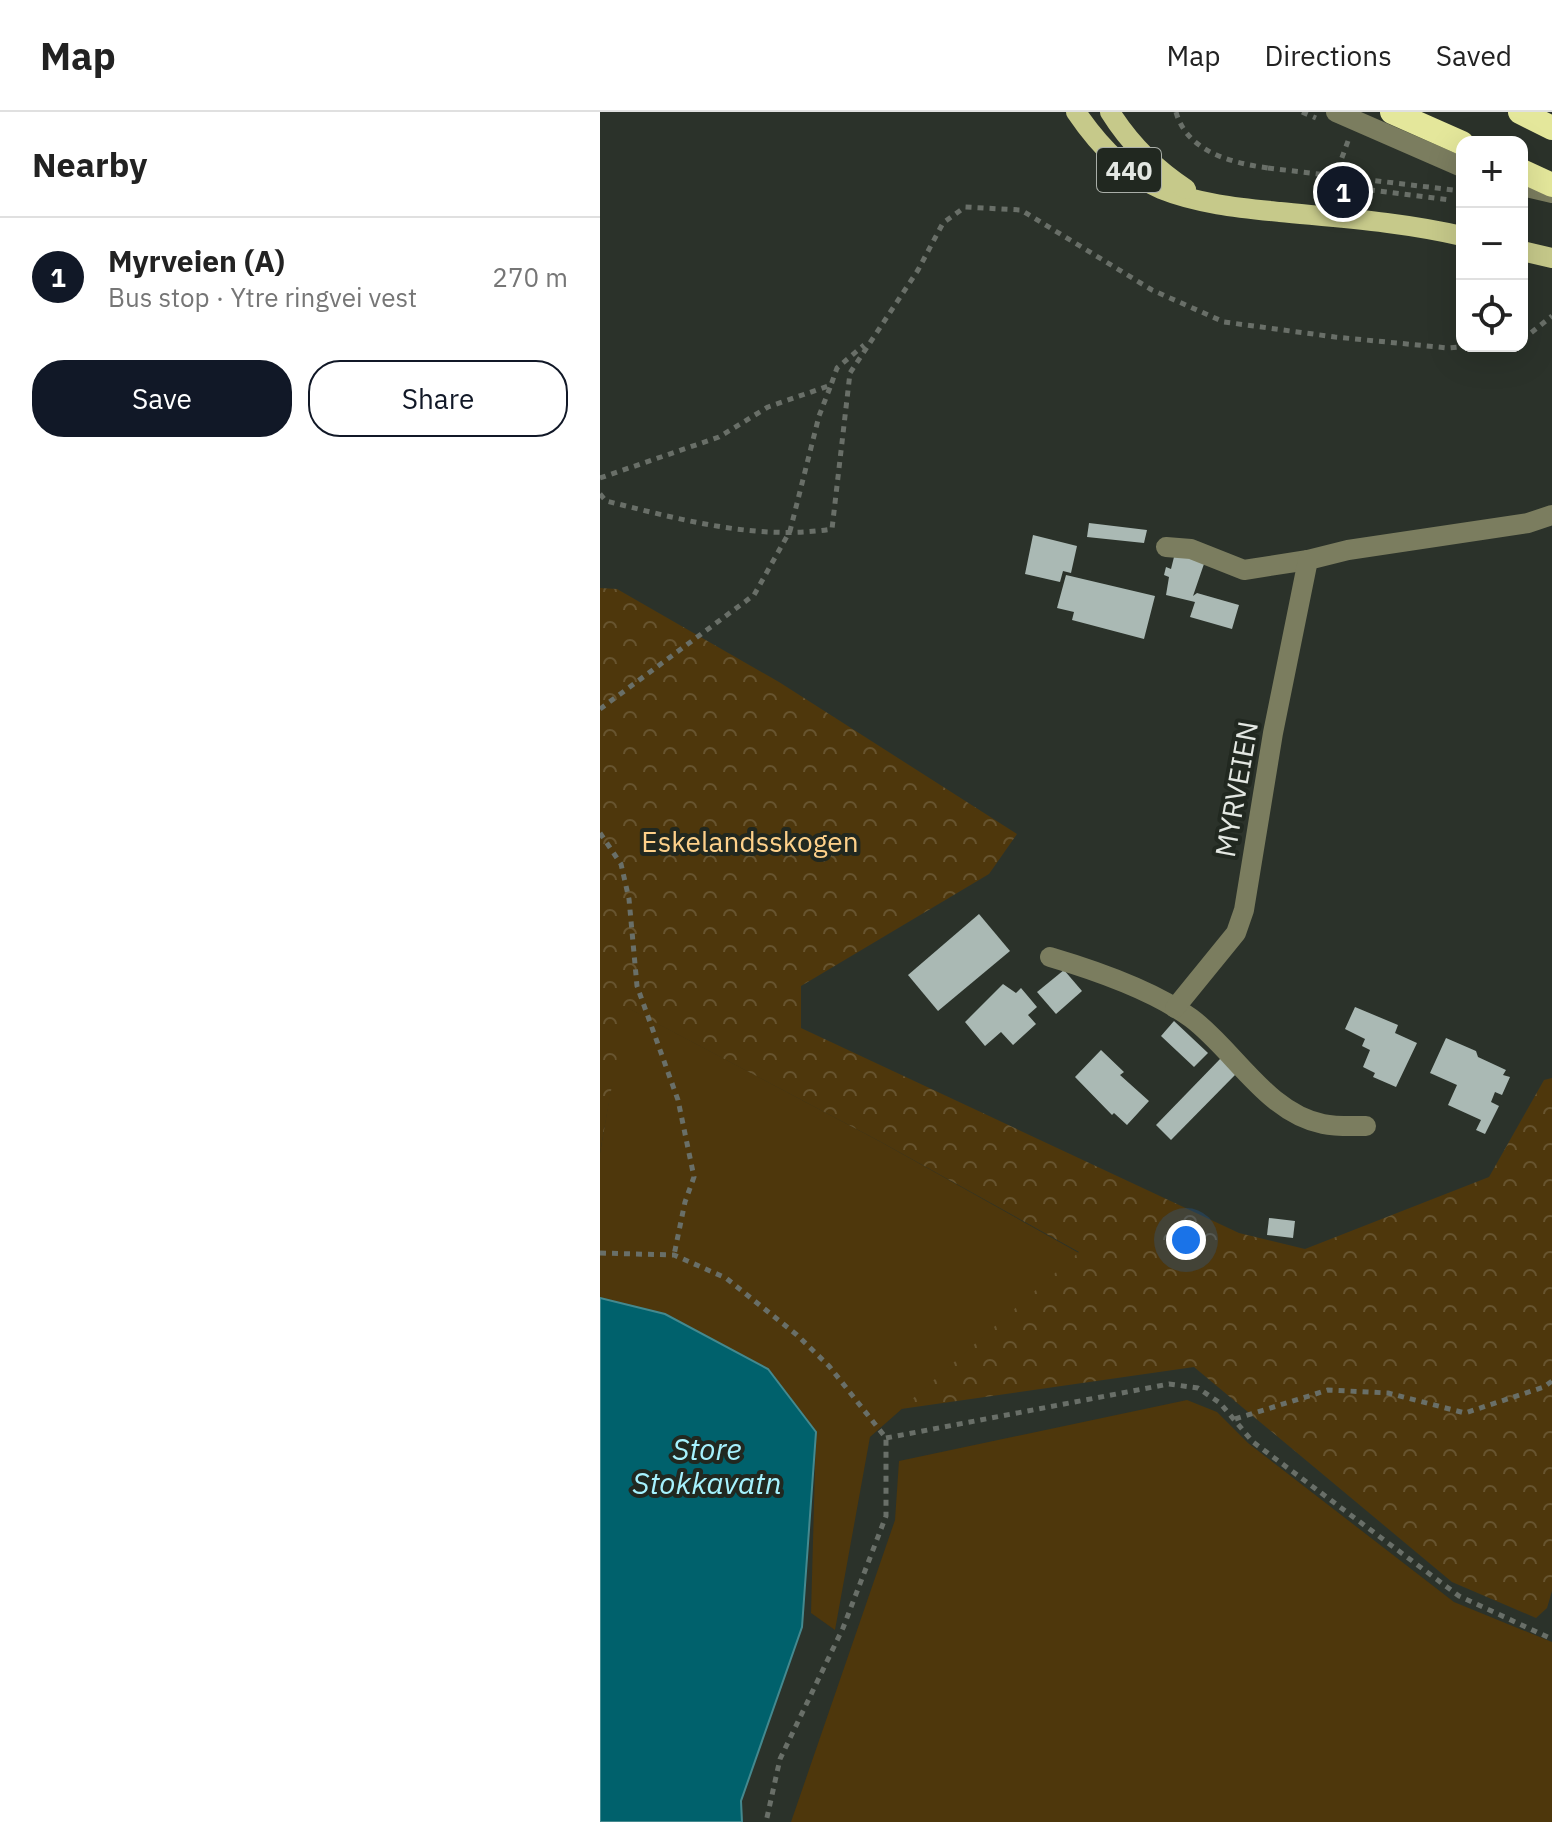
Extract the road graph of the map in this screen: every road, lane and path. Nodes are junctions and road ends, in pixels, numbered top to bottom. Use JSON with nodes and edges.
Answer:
{"nodes":[{"id":1,"x":1076,"y":112,"type":"edge"},
{"id":2,"x":1110,"y":112,"type":"edge"},
{"id":3,"x":1176,"y":112,"type":"edge"},
{"id":4,"x":1336,"y":112,"type":"edge"},
{"id":5,"x":1392,"y":112,"type":"edge"},
{"id":6,"x":1520,"y":112,"type":"edge"},
{"id":7,"x":1552,"y":128,"type":"edge"},
{"id":8,"x":1351,"y":134,"type":"dead end"},
{"id":9,"x":1456,"y":140,"type":"edge"},
{"id":10,"x":1456,"y":164,"type":"edge"},
{"id":11,"x":1528,"y":174,"type":"edge"},
{"id":12,"x":1552,"y":185,"type":"edge"},
{"id":13,"x":1528,"y":187,"type":"edge"},
{"id":14,"x":1456,"y":190,"type":"edge"},
{"id":15,"x":1552,"y":193,"type":"edge"},
{"id":16,"x":1451,"y":200,"type":"dead end"},
{"id":17,"x":1202,"y":201,"type":"junction"},
{"id":18,"x":1456,"y":235,"type":"edge"},
{"id":19,"x":1528,"y":252,"type":"edge"},
{"id":20,"x":1552,"y":258,"type":"edge"},
{"id":21,"x":1552,"y":316,"type":"edge"},
{"id":22,"x":1528,"y":335,"type":"edge"},
{"id":23,"x":868,"y":342,"type":"junction"},
{"id":24,"x":1456,"y":347,"type":"edge"},
{"id":25,"x":831,"y":385,"type":"junction"},
{"id":26,"x":600,"y":478,"type":"edge"},
{"id":27,"x":600,"y":494,"type":"edge"},
{"id":28,"x":1552,"y":515,"type":"edge"},
{"id":29,"x":790,"y":531,"type":"junction"},
{"id":30,"x":1166,"y":547,"type":"dead end"},
{"id":31,"x":1308,"y":560,"type":"junction"},
{"id":32,"x":600,"y":709,"type":"edge"},
{"id":33,"x":600,"y":833,"type":"edge"},
{"id":34,"x":1050,"y":957,"type":"dead end"},
{"id":35,"x":1175,"y":1008,"type":"junction"},
{"id":36,"x":1366,"y":1126,"type":"dead end"},
{"id":37,"x":600,"y":1253,"type":"edge"},
{"id":38,"x":674,"y":1255,"type":"junction"},
{"id":39,"x":1552,"y":1381,"type":"edge"},
{"id":40,"x":1235,"y":1419,"type":"junction"},
{"id":41,"x":886,"y":1438,"type":"junction"},
{"id":42,"x":1552,"y":1639,"type":"edge"},
{"id":43,"x":766,"y":1822,"type":"edge"}],
"edges":[{"from":1,"to":17,"type":"main road","number":"440"},
{"from":2,"to":17,"type":"main road","number":"440"},
{"from":3,"to":14,"type":"path","bridge":true},
{"from":4,"to":10,"type":"street"},
{"from":5,"to":9,"type":"highway"},
{"from":6,"to":7,"type":"highway"},
{"from":8,"to":16,"type":"path"},
{"from":11,"to":12,"type":"highway"},
{"from":13,"to":15,"type":"street"},
{"from":17,"to":18,"type":"main road","number":"440"},
{"from":19,"to":20,"type":"main road"},
{"from":21,"to":22,"type":"path"},
{"from":23,"to":24,"type":"path"},
{"from":23,"to":25,"type":"path"},
{"from":23,"to":29,"type":"path"},
{"from":25,"to":26,"type":"path"},
{"from":25,"to":29,"type":"path"},
{"from":27,"to":29,"type":"path"},
{"from":28,"to":31,"type":"street"},
{"from":29,"to":32,"type":"path"},
{"from":30,"to":31,"type":"street"},
{"from":31,"to":35,"type":"street","name":"MYRVEIEN"},
{"from":33,"to":38,"type":"path"},
{"from":34,"to":35,"type":"street"},
{"from":35,"to":36,"type":"street"},
{"from":37,"to":38,"type":"path"},
{"from":38,"to":41,"type":"path"},
{"from":39,"to":40,"type":"path"},
{"from":40,"to":41,"type":"path"},
{"from":40,"to":42,"type":"path"},
{"from":41,"to":43,"type":"path"}]}
